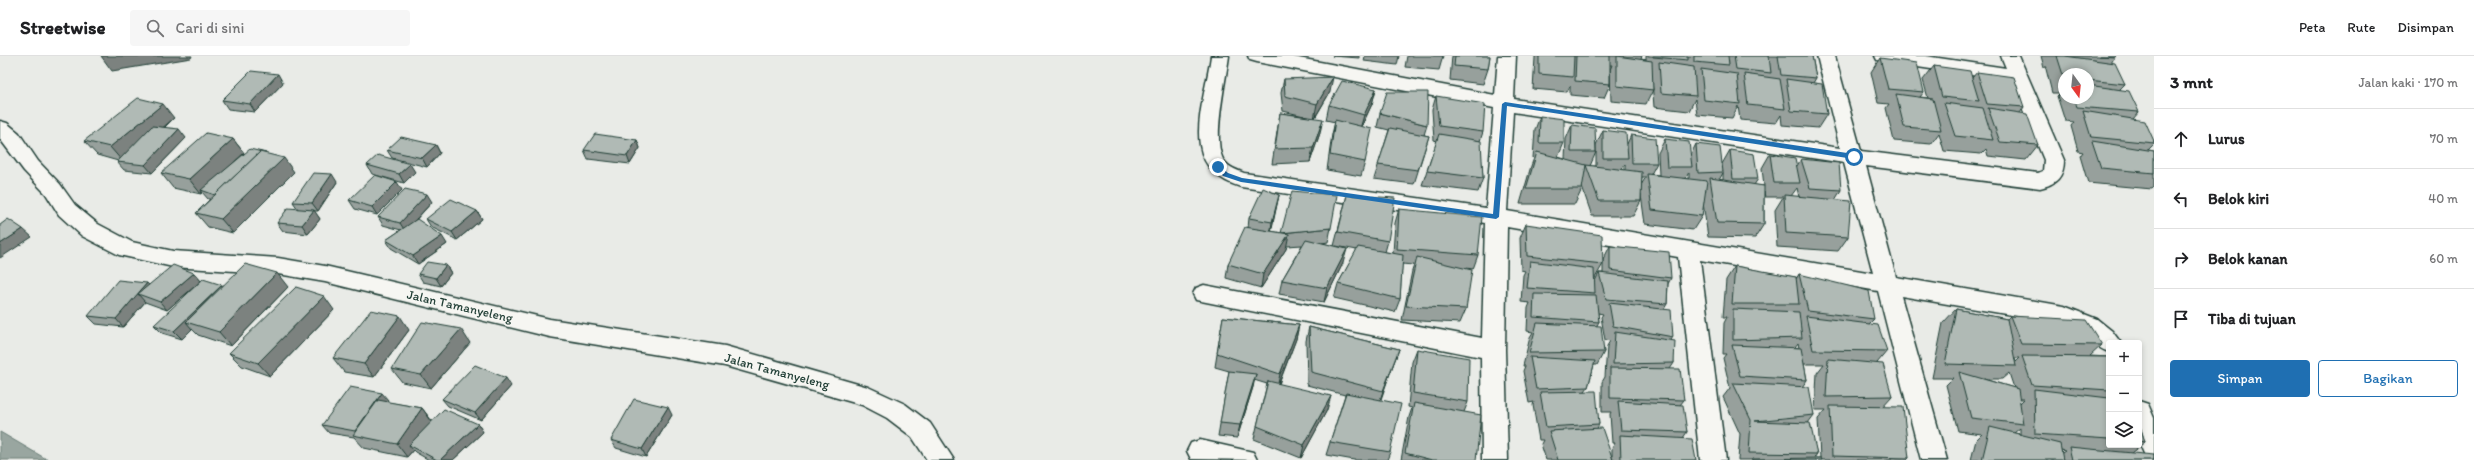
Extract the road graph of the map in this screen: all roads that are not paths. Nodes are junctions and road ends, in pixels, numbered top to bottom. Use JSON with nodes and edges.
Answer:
{"nodes":[{"id":1,"x":1220,"y":56,"type":"edge"},
{"id":2,"x":1257,"y":56,"type":"edge"},
{"id":3,"x":1507,"y":56,"type":"edge"},
{"id":4,"x":1826,"y":56,"type":"edge"},
{"id":5,"x":1884,"y":56,"type":"edge"},
{"id":6,"x":2010,"y":56,"type":"edge"},
{"id":7,"x":2019,"y":76,"type":"junction"},
{"id":8,"x":1505,"y":104,"type":"junction"},
{"id":9,"x":0,"y":128,"type":"edge"},
{"id":10,"x":1854,"y":157,"type":"junction"},
{"id":11,"x":1496,"y":217,"type":"junction"},
{"id":12,"x":1688,"y":251,"type":"junction"},
{"id":13,"x":1886,"y":284,"type":"junction"},
{"id":14,"x":1204,"y":294,"type":"dead end"},
{"id":15,"x":2106,"y":340,"type":"edge"},
{"id":16,"x":1493,"y":350,"type":"junction"},
{"id":17,"x":2139,"y":412,"type":"edge"},
{"id":18,"x":2154,"y":448,"type":"edge"},
{"id":19,"x":1200,"y":451,"type":"dead end"},
{"id":20,"x":941,"y":460,"type":"edge"},
{"id":21,"x":1244,"y":460,"type":"edge"},
{"id":22,"x":1495,"y":460,"type":"edge"},
{"id":23,"x":1713,"y":460,"type":"edge"},
{"id":24,"x":1934,"y":460,"type":"edge"}],
"edges":[{"from":1,"to":11,"type":"street"},
{"from":2,"to":8,"type":"street"},
{"from":3,"to":8,"type":"street"},
{"from":4,"to":10,"type":"street"},
{"from":5,"to":7,"type":"street"},
{"from":6,"to":7,"type":"street"},
{"from":7,"to":10,"type":"street"},
{"from":8,"to":10,"type":"street"},
{"from":8,"to":11,"type":"street"},
{"from":9,"to":20,"type":"street","name":"Jalan Tamanyeleng"},
{"from":10,"to":13,"type":"street"},
{"from":11,"to":12,"type":"street"},
{"from":11,"to":16,"type":"street"},
{"from":12,"to":13,"type":"street"},
{"from":12,"to":23,"type":"street"},
{"from":13,"to":15,"type":"street"},
{"from":13,"to":24,"type":"street"},
{"from":14,"to":16,"type":"street"},
{"from":16,"to":22,"type":"street"},
{"from":17,"to":18,"type":"street"},
{"from":19,"to":21,"type":"street"}]}
